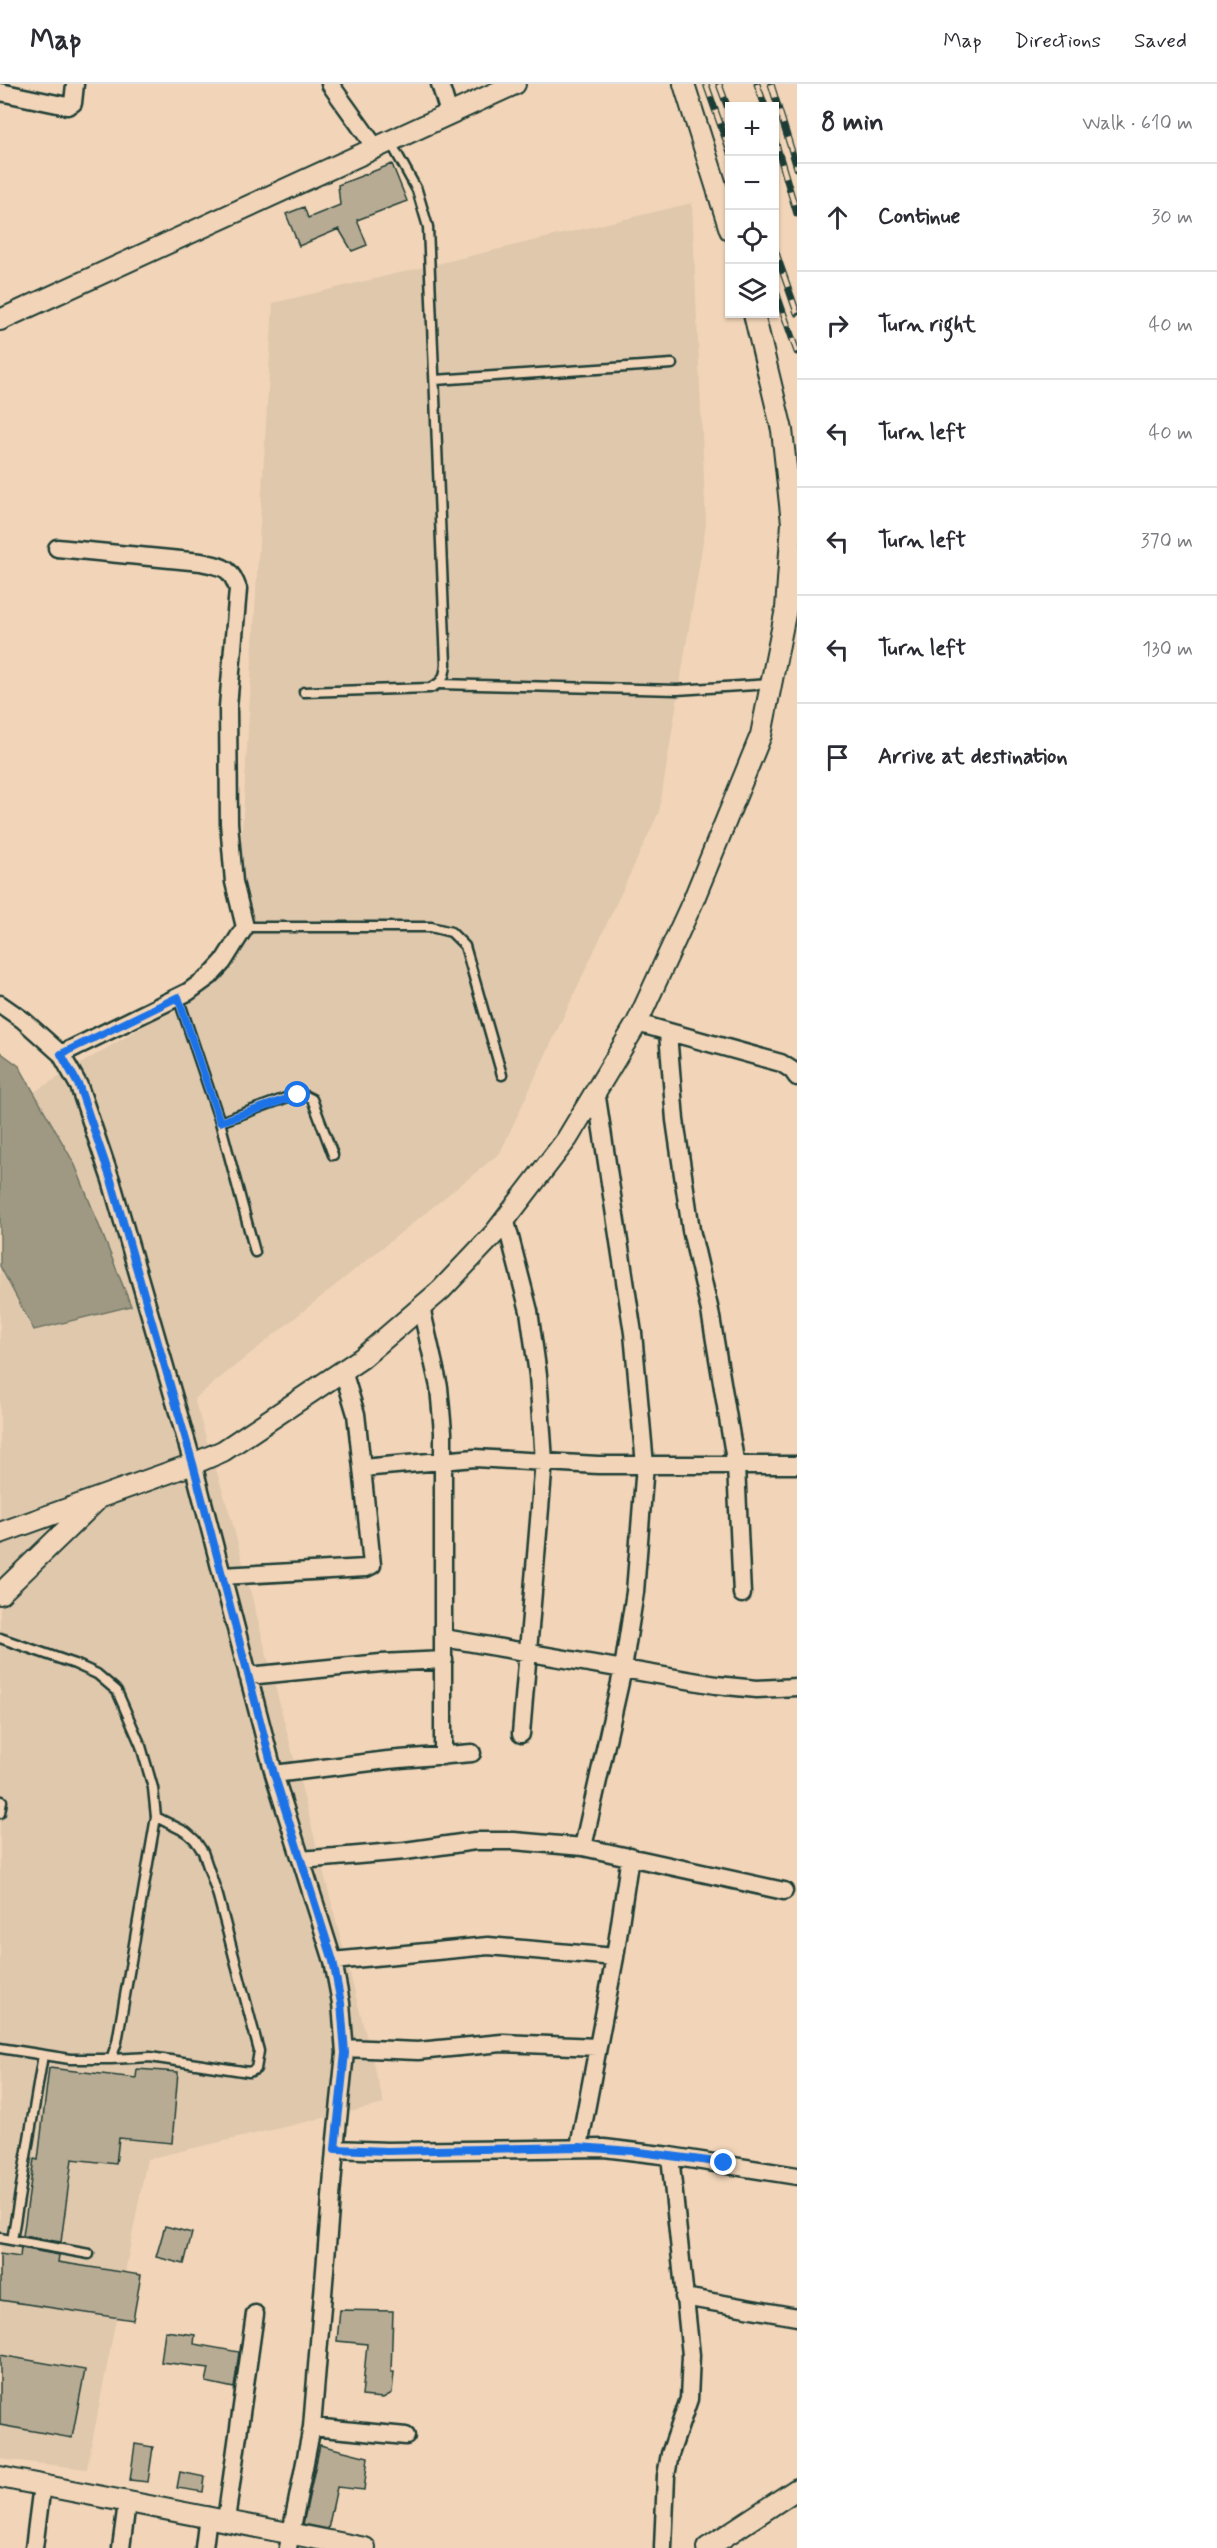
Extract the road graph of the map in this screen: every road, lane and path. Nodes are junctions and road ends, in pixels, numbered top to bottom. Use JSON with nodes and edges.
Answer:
{"nodes":[{"id":1,"x":75,"y":84,"type":"edge"},
{"id":2,"x":330,"y":84,"type":"edge"},
{"id":3,"x":440,"y":84,"type":"edge"},
{"id":4,"x":516,"y":84,"type":"edge"},
{"id":5,"x":684,"y":84,"type":"edge"},
{"id":6,"x":0,"y":92,"type":"edge"},
{"id":7,"x":449,"y":113,"type":"junction"},
{"id":8,"x":382,"y":144,"type":"junction"},
{"id":9,"x":725,"y":217,"type":"edge"},
{"id":10,"x":755,"y":318,"type":"edge"},
{"id":11,"x":0,"y":320,"type":"edge"},
{"id":12,"x":672,"y":364,"type":"dead end"},
{"id":13,"x":435,"y":380,"type":"junction"},
{"id":14,"x":57,"y":548,"type":"dead end"},
{"id":15,"x":773,"y":683,"type":"junction"},
{"id":16,"x":439,"y":684,"type":"junction"},
{"id":17,"x":304,"y":692,"type":"dead end"},
{"id":18,"x":245,"y":927,"type":"junction"},
{"id":19,"x":178,"y":997,"type":"junction"},
{"id":20,"x":0,"y":1004,"type":"edge"},
{"id":21,"x":637,"y":1023,"type":"junction"},
{"id":22,"x":668,"y":1033,"type":"junction"},
{"id":23,"x":61,"y":1054,"type":"junction"},
{"id":24,"x":502,"y":1075,"type":"dead end"},
{"id":25,"x":797,"y":1077,"type":"edge"},
{"id":26,"x":596,"y":1091,"type":"junction"},
{"id":27,"x":220,"y":1122,"type":"junction"},
{"id":28,"x":333,"y":1155,"type":"dead end"},
{"id":29,"x":506,"y":1218,"type":"junction"},
{"id":30,"x":255,"y":1252,"type":"dead end"},
{"id":31,"x":422,"y":1307,"type":"junction"},
{"id":32,"x":343,"y":1371,"type":"junction"},
{"id":33,"x":442,"y":1460,"type":"junction"},
{"id":34,"x":544,"y":1461,"type":"junction"},
{"id":35,"x":193,"y":1464,"type":"junction"},
{"id":36,"x":645,"y":1465,"type":"junction"},
{"id":37,"x":797,"y":1465,"type":"edge"},
{"id":38,"x":736,"y":1466,"type":"junction"},
{"id":39,"x":362,"y":1468,"type":"junction"},
{"id":40,"x":100,"y":1498,"type":"junction"},
{"id":41,"x":0,"y":1533,"type":"edge"},
{"id":42,"x":222,"y":1576,"type":"junction"},
{"id":43,"x":0,"y":1594,"type":"edge"},
{"id":44,"x":742,"y":1594,"type":"dead end"},
{"id":45,"x":0,"y":1638,"type":"edge"},
{"id":46,"x":444,"y":1638,"type":"junction"},
{"id":47,"x":529,"y":1653,"type":"junction"},
{"id":48,"x":444,"y":1660,"type":"junction"},
{"id":49,"x":623,"y":1669,"type":"junction"},
{"id":50,"x":248,"y":1676,"type":"junction"},
{"id":51,"x":797,"y":1687,"type":"edge"},
{"id":52,"x":521,"y":1734,"type":"dead end"},
{"id":53,"x":472,"y":1753,"type":"dead end"},
{"id":54,"x":443,"y":1756,"type":"junction"},
{"id":55,"x":274,"y":1774,"type":"junction"},
{"id":56,"x":2,"y":1801,"type":"dead end"},
{"id":57,"x":0,"y":1813,"type":"edge"},
{"id":58,"x":156,"y":1817,"type":"junction"},
{"id":59,"x":583,"y":1847,"type":"junction"},
{"id":60,"x":630,"y":1856,"type":"junction"},
{"id":61,"x":301,"y":1860,"type":"junction"},
{"id":62,"x":784,"y":1891,"type":"dead end"},
{"id":63,"x":615,"y":1957,"type":"junction"},
{"id":64,"x":333,"y":1961,"type":"junction"},
{"id":65,"x":597,"y":2047,"type":"junction"},
{"id":66,"x":0,"y":2048,"type":"edge"},
{"id":67,"x":345,"y":2048,"type":"junction"},
{"id":68,"x":43,"y":2055,"type":"junction"},
{"id":69,"x":111,"y":2059,"type":"junction"},
{"id":70,"x":579,"y":2147,"type":"junction"},
{"id":71,"x":335,"y":2149,"type":"junction"},
{"id":72,"x":670,"y":2156,"type":"junction"},
{"id":73,"x":797,"y":2176,"type":"edge"},
{"id":74,"x":0,"y":2238,"type":"edge"},
{"id":75,"x":12,"y":2240,"type":"junction"},
{"id":76,"x":89,"y":2254,"type":"dead end"},
{"id":77,"x":684,"y":2298,"type":"junction"},
{"id":78,"x":255,"y":2313,"type":"dead end"},
{"id":79,"x":797,"y":2317,"type":"edge"},
{"id":80,"x":312,"y":2427,"type":"junction"},
{"id":81,"x":406,"y":2436,"type":"dead end"},
{"id":82,"x":0,"y":2477,"type":"edge"},
{"id":83,"x":42,"y":2485,"type":"junction"},
{"id":84,"x":797,"y":2489,"type":"edge"},
{"id":85,"x":126,"y":2503,"type":"junction"},
{"id":86,"x":217,"y":2518,"type":"junction"},
{"id":87,"x":289,"y":2541,"type":"edge"},
{"id":88,"x":34,"y":2548,"type":"edge"},
{"id":89,"x":121,"y":2548,"type":"edge"},
{"id":90,"x":204,"y":2548,"type":"edge"},
{"id":91,"x":364,"y":2548,"type":"edge"},
{"id":92,"x":663,"y":2548,"type":"edge"},
{"id":93,"x":707,"y":2548,"type":"edge"}],
"edges":[{"from":1,"to":6,"type":"street"},
{"from":2,"to":8,"type":"street"},
{"from":3,"to":7,"type":"street"},
{"from":4,"to":7,"type":"street"},
{"from":5,"to":9,"type":"street"},
{"from":7,"to":8,"type":"street"},
{"from":8,"to":11,"type":"street"},
{"from":8,"to":13,"type":"lane"},
{"from":10,"to":15,"type":"street"},
{"from":12,"to":13,"type":"lane"},
{"from":13,"to":16,"type":"lane"},
{"from":14,"to":18,"type":"street"},
{"from":15,"to":16,"type":"lane"},
{"from":15,"to":21,"type":"street"},
{"from":16,"to":17,"type":"lane"},
{"from":18,"to":19,"type":"street"},
{"from":18,"to":24,"type":"lane"},
{"from":19,"to":23,"type":"street"},
{"from":19,"to":27,"type":"lane"},
{"from":20,"to":23,"type":"street"},
{"from":21,"to":22,"type":"street"},
{"from":21,"to":26,"type":"street"},
{"from":22,"to":25,"type":"street"},
{"from":22,"to":38,"type":"street"},
{"from":23,"to":35,"type":"street"},
{"from":26,"to":29,"type":"street"},
{"from":26,"to":36,"type":"street"},
{"from":27,"to":28,"type":"lane"},
{"from":27,"to":30,"type":"lane"},
{"from":29,"to":31,"type":"street"},
{"from":29,"to":34,"type":"street"},
{"from":31,"to":32,"type":"street"},
{"from":31,"to":33,"type":"street"},
{"from":32,"to":35,"type":"street"},
{"from":32,"to":39,"type":"street"},
{"from":33,"to":34,"type":"street"},
{"from":33,"to":39,"type":"street"},
{"from":33,"to":46,"type":"street"},
{"from":34,"to":36,"type":"street"},
{"from":34,"to":47,"type":"street"},
{"from":35,"to":40,"type":"street"},
{"from":35,"to":42,"type":"street"},
{"from":36,"to":38,"type":"street"},
{"from":36,"to":49,"type":"street"},
{"from":37,"to":38,"type":"street"},
{"from":38,"to":44,"type":"street"},
{"from":39,"to":42,"type":"street"},
{"from":40,"to":41,"type":"street"},
{"from":40,"to":43,"type":"street"},
{"from":42,"to":50,"type":"street"},
{"from":45,"to":58,"type":"lane"},
{"from":46,"to":47,"type":"street"},
{"from":46,"to":48,"type":"street"},
{"from":47,"to":49,"type":"street"},
{"from":47,"to":52,"type":"street"},
{"from":48,"to":50,"type":"street"},
{"from":48,"to":54,"type":"street"},
{"from":49,"to":51,"type":"street"},
{"from":49,"to":59,"type":"street"},
{"from":50,"to":55,"type":"street"},
{"from":53,"to":54,"type":"street"},
{"from":54,"to":55,"type":"street"},
{"from":55,"to":61,"type":"street"},
{"from":56,"to":57,"type":"lane"},
{"from":58,"to":69,"type":"lane"},
{"from":58,"to":69,"type":"lane"},
{"from":59,"to":60,"type":"street"},
{"from":59,"to":61,"type":"street"},
{"from":60,"to":62,"type":"street"},
{"from":60,"to":63,"type":"street"},
{"from":61,"to":64,"type":"street"},
{"from":63,"to":64,"type":"street"},
{"from":63,"to":65,"type":"street"},
{"from":64,"to":67,"type":"street"},
{"from":65,"to":67,"type":"street"},
{"from":65,"to":70,"type":"street"},
{"from":66,"to":68,"type":"lane"},
{"from":67,"to":71,"type":"street"},
{"from":68,"to":69,"type":"lane"},
{"from":68,"to":75,"type":"lane"},
{"from":70,"to":71,"type":"street"},
{"from":70,"to":72,"type":"street"},
{"from":71,"to":80,"type":"street"},
{"from":72,"to":73,"type":"street"},
{"from":72,"to":77,"type":"street"},
{"from":74,"to":75,"type":"lane"},
{"from":75,"to":76,"type":"lane"},
{"from":77,"to":79,"type":"street"},
{"from":77,"to":92,"type":"street"},
{"from":78,"to":86,"type":"street"},
{"from":80,"to":81,"type":"street"},
{"from":80,"to":87,"type":"street"},
{"from":82,"to":83,"type":"street"},
{"from":83,"to":85,"type":"street"},
{"from":83,"to":88,"type":"street"},
{"from":84,"to":93,"type":"street"},
{"from":85,"to":86,"type":"street"},
{"from":85,"to":89,"type":"street"},
{"from":86,"to":87,"type":"street"},
{"from":86,"to":90,"type":"street"},
{"from":87,"to":91,"type":"street"}]}
